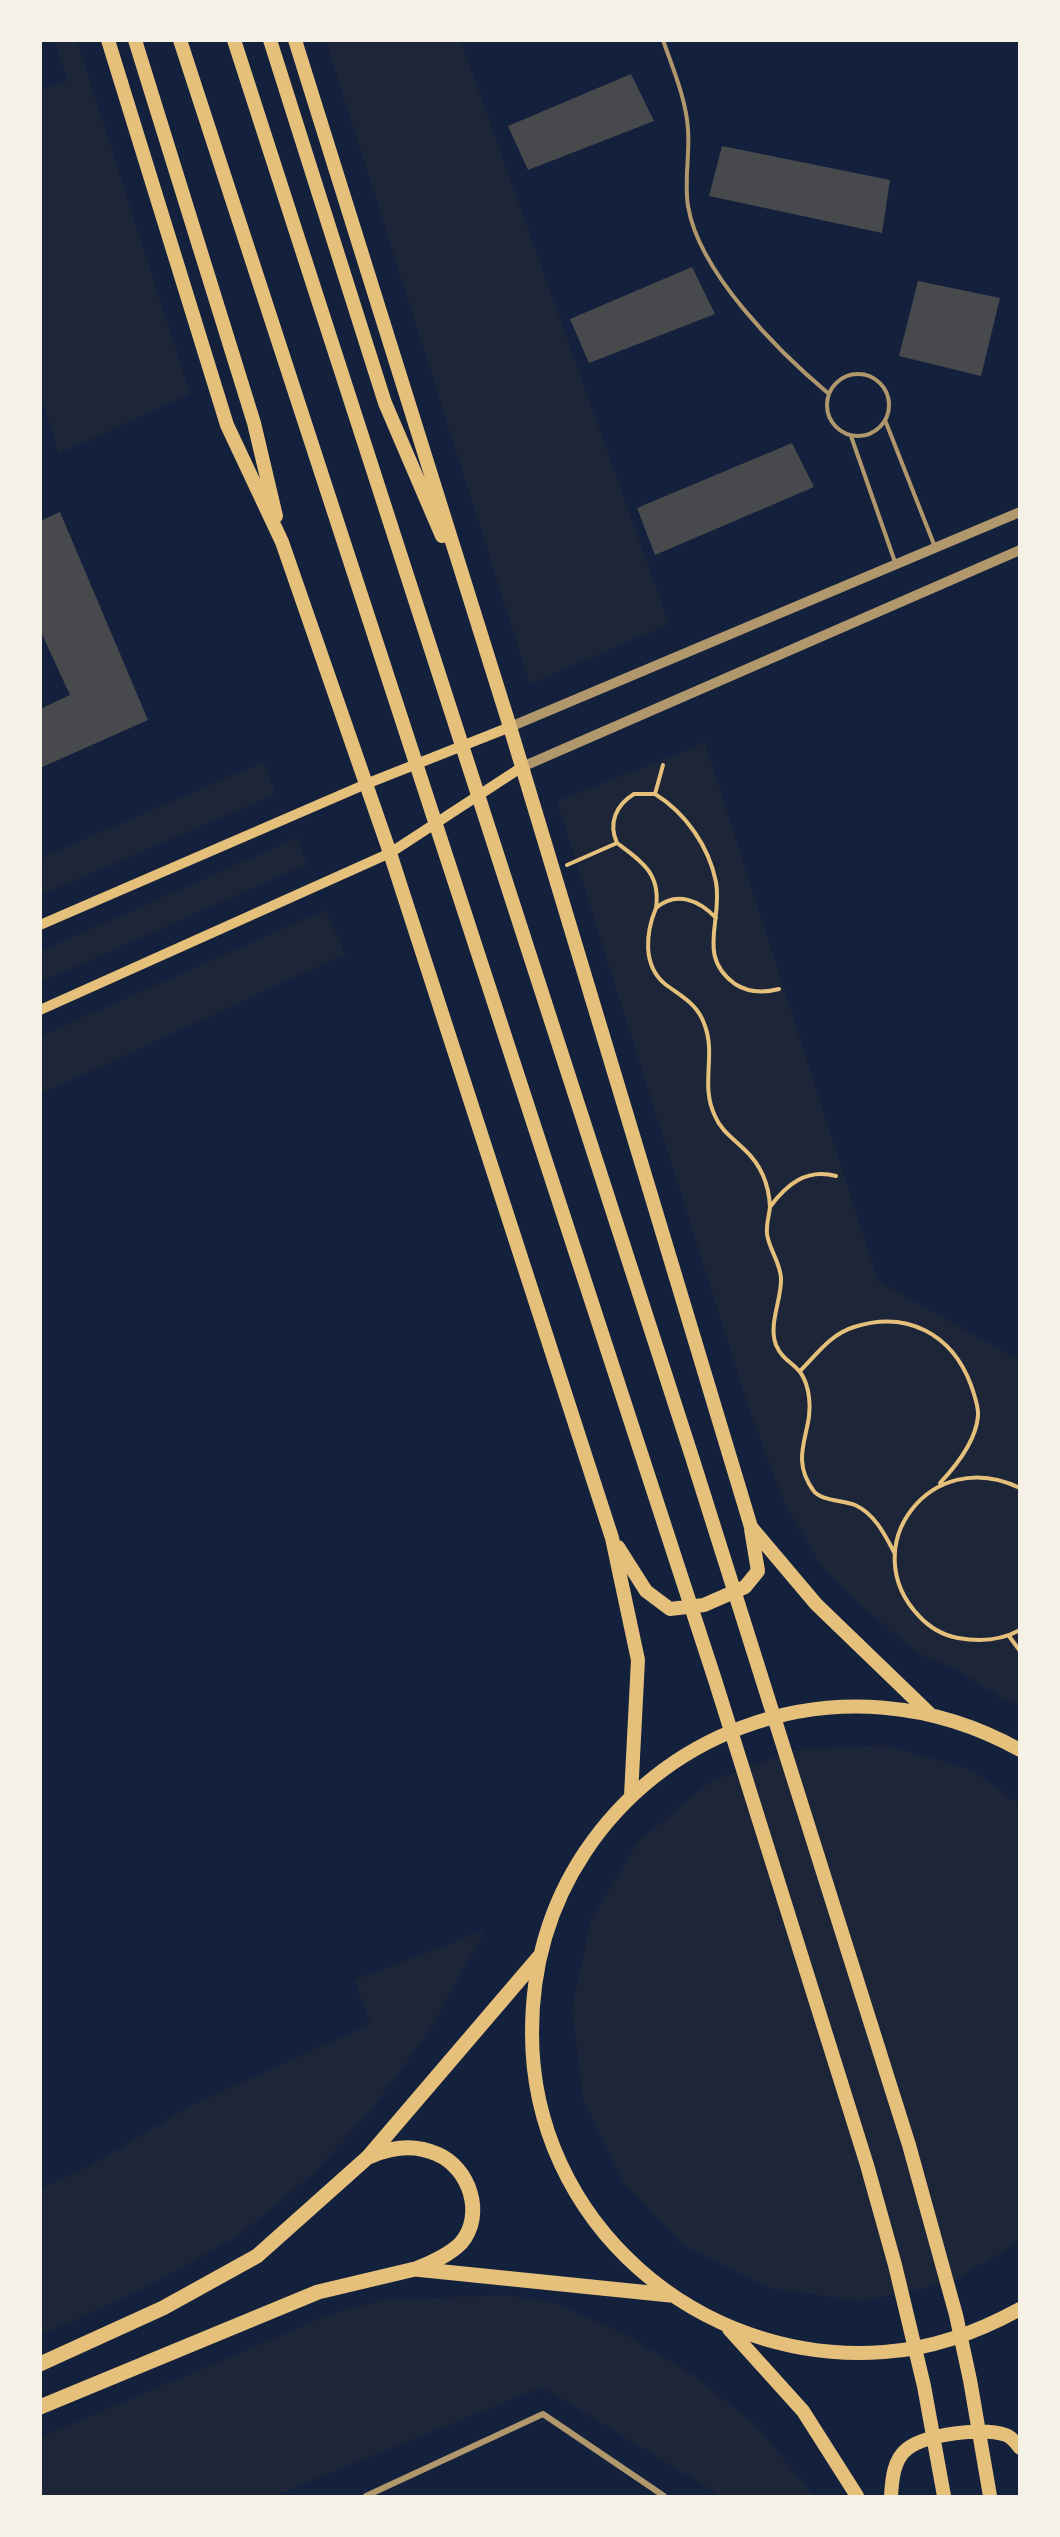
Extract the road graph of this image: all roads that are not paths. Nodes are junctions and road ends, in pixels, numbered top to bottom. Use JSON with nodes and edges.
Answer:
{"nodes":[{"id":1,"x":108,"y":40,"type":"edge"},
{"id":2,"x":135,"y":40,"type":"edge"},
{"id":3,"x":180,"y":40,"type":"edge"},
{"id":4,"x":234,"y":40,"type":"edge"},
{"id":5,"x":270,"y":40,"type":"edge"},
{"id":6,"x":296,"y":40,"type":"edge"},
{"id":7,"x":663,"y":40,"type":"edge"},
{"id":8,"x":829,"y":394,"type":"junction"},
{"id":9,"x":885,"y":420,"type":"junction"},
{"id":10,"x":851,"y":435,"type":"junction"},
{"id":11,"x":1020,"y":512,"type":"edge"},
{"id":12,"x":282,"y":542,"type":"junction"},
{"id":13,"x":935,"y":548,"type":"junction"},
{"id":14,"x":1020,"y":550,"type":"edge"},
{"id":15,"x":896,"y":564,"type":"junction"},
{"id":16,"x":472,"y":606,"type":"junction"},
{"id":17,"x":510,"y":727,"type":"junction"},
{"id":18,"x":522,"y":767,"type":"junction"},
{"id":19,"x":366,"y":784,"type":"junction"},
{"id":20,"x":390,"y":853,"type":"junction"},
{"id":21,"x":40,"y":925,"type":"edge"},
{"id":22,"x":40,"y":1010,"type":"edge"},
{"id":23,"x":751,"y":1527,"type":"junction"},
{"id":24,"x":612,"y":1538,"type":"junction"},
{"id":25,"x":930,"y":1714,"type":"junction"},
{"id":26,"x":1020,"y":1750,"type":"edge"},
{"id":27,"x":631,"y":1796,"type":"junction"},
{"id":28,"x":539,"y":1958,"type":"junction"},
{"id":29,"x":368,"y":2157,"type":"junction"},
{"id":30,"x":415,"y":2269,"type":"junction"},
{"id":31,"x":670,"y":2295,"type":"junction"},
{"id":32,"x":1020,"y":2309,"type":"edge"},
{"id":33,"x":728,"y":2327,"type":"junction"},
{"id":34,"x":40,"y":2364,"type":"edge"},
{"id":35,"x":40,"y":2408,"type":"edge"},
{"id":36,"x":1020,"y":2448,"type":"edge"},
{"id":37,"x":366,"y":2496,"type":"edge"},
{"id":38,"x":664,"y":2496,"type":"edge"},
{"id":39,"x":857,"y":2496,"type":"edge"},
{"id":40,"x":891,"y":2496,"type":"edge"},
{"id":41,"x":944,"y":2496,"type":"edge"},
{"id":42,"x":990,"y":2496,"type":"edge"}],
"edges":[{"from":1,"to":12,"type":"highway"},
{"from":2,"to":12,"type":"highway"},
{"from":3,"to":41,"type":"highway"},
{"from":4,"to":42,"type":"highway"},
{"from":5,"to":16,"type":"highway"},
{"from":6,"to":16,"type":"highway"},
{"from":7,"to":8,"type":"lane"},
{"from":8,"to":9,"type":"lane"},
{"from":8,"to":10,"type":"lane"},
{"from":9,"to":10,"type":"lane"},
{"from":9,"to":13,"type":"lane"},
{"from":10,"to":15,"type":"lane"},
{"from":11,"to":13,"type":"street"},
{"from":12,"to":19,"type":"highway"},
{"from":13,"to":15,"type":"street"},
{"from":14,"to":18,"type":"street"},
{"from":15,"to":17,"type":"street"},
{"from":16,"to":17,"type":"highway"},
{"from":17,"to":18,"type":"highway"},
{"from":17,"to":19,"type":"main road"},
{"from":18,"to":20,"type":"main road"},
{"from":18,"to":23,"type":"highway"},
{"from":19,"to":20,"type":"highway"},
{"from":19,"to":21,"type":"main road"},
{"from":20,"to":22,"type":"main road"},
{"from":20,"to":24,"type":"highway"},
{"from":23,"to":24,"type":"highway"},
{"from":23,"to":25,"type":"highway"},
{"from":24,"to":27,"type":"highway"},
{"from":25,"to":26,"type":"highway"},
{"from":25,"to":27,"type":"highway"},
{"from":27,"to":28,"type":"highway"},
{"from":28,"to":29,"type":"highway"},
{"from":28,"to":31,"type":"highway"},
{"from":29,"to":30,"type":"highway"},
{"from":29,"to":34,"type":"highway"},
{"from":30,"to":31,"type":"highway"},
{"from":30,"to":35,"type":"highway"},
{"from":31,"to":33,"type":"highway"},
{"from":32,"to":33,"type":"highway"},
{"from":33,"to":39,"type":"highway"},
{"from":36,"to":40,"type":"highway"},
{"from":37,"to":38,"type":"street"}]}
